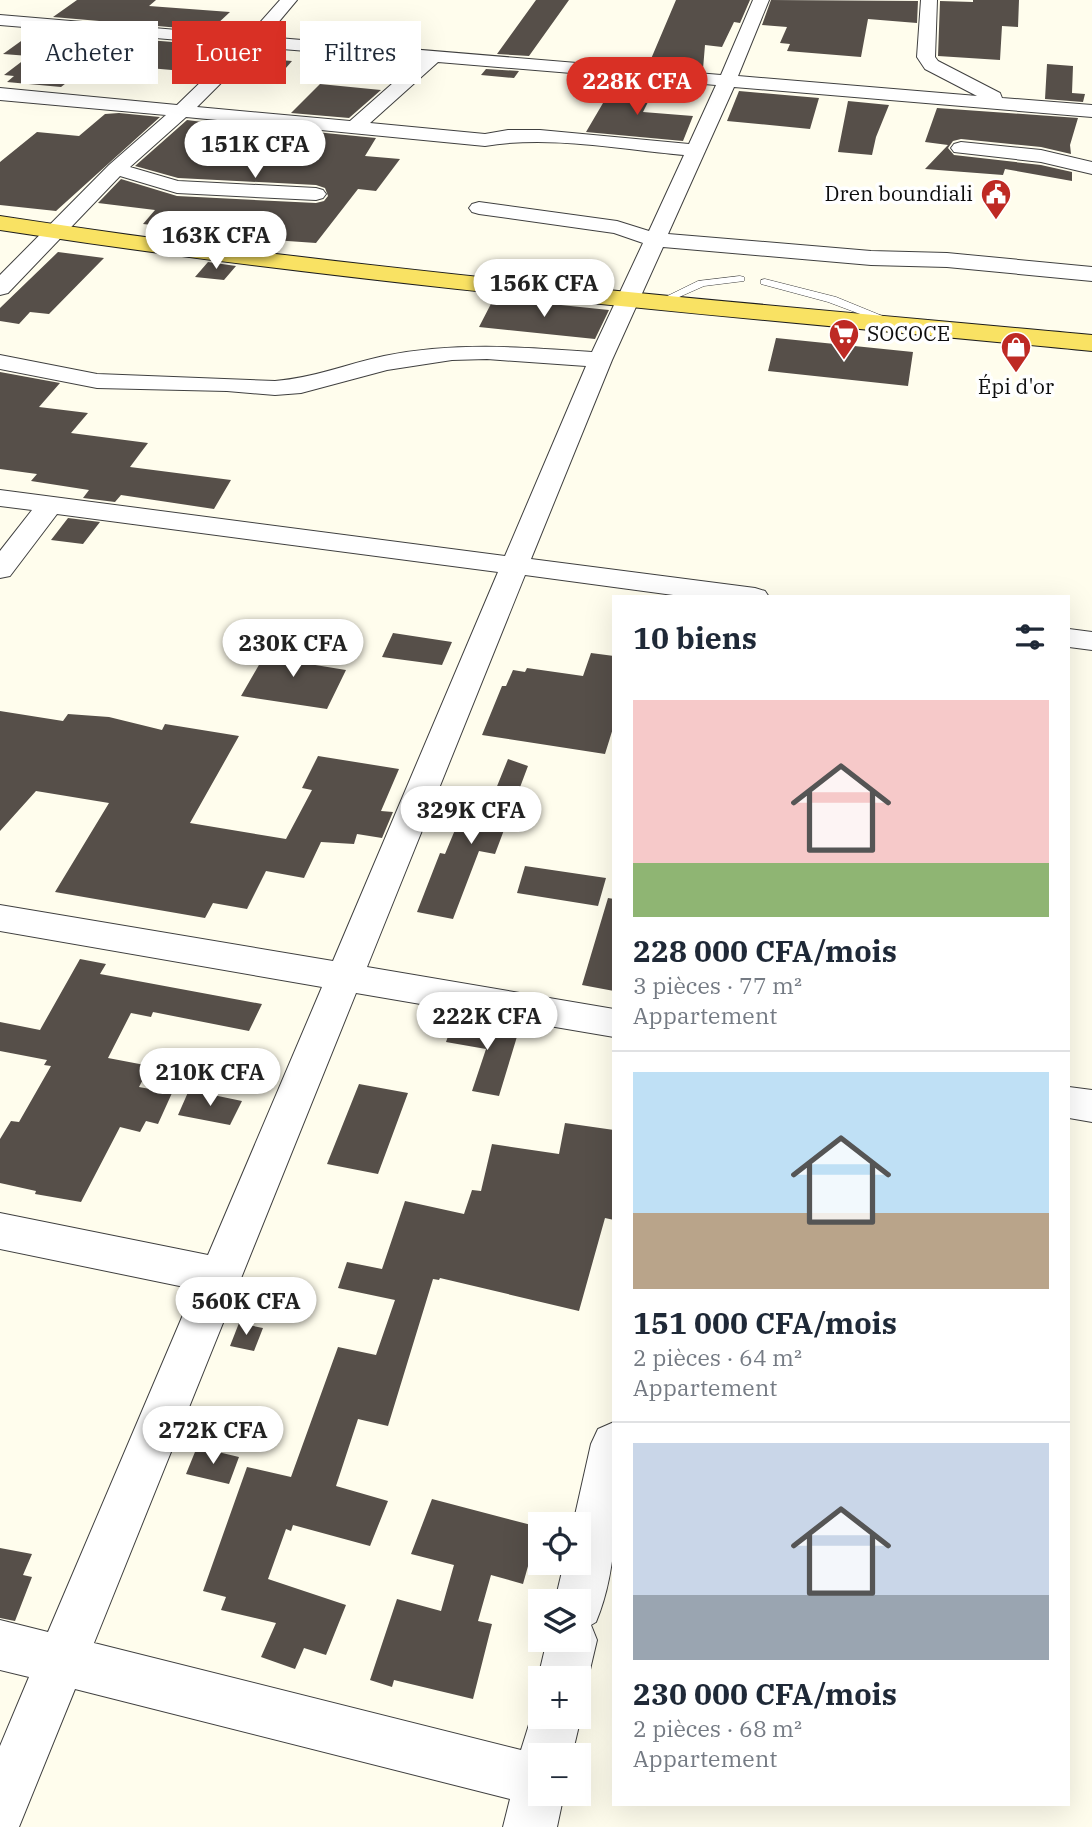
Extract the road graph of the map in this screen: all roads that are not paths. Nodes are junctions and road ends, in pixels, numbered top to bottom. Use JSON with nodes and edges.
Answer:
{"nodes":[{"id":1,"x":289,"y":0,"type":"edge"},
{"id":2,"x":761,"y":0,"type":"edge"},
{"id":3,"x":929,"y":0,"type":"edge"},
{"id":4,"x":0,"y":20,"type":"edge"},
{"id":5,"x":271,"y":21,"type":"edge"},
{"id":6,"x":172,"y":34,"type":"edge"},
{"id":7,"x":286,"y":44,"type":"edge"},
{"id":8,"x":434,"y":57,"type":"junction"},
{"id":9,"x":727,"y":82,"type":"junction"},
{"id":10,"x":209,"y":84,"type":"edge"},
{"id":11,"x":0,"y":94,"type":"edge"},
{"id":12,"x":1008,"y":105,"type":"junction"},
{"id":13,"x":182,"y":111,"type":"junction"},
{"id":14,"x":1092,"y":111,"type":"edge"},
{"id":15,"x":355,"y":127,"type":"junction"},
{"id":16,"x":961,"y":148,"type":"dead end"},
{"id":17,"x":694,"y":150,"type":"junction"},
{"id":18,"x":1092,"y":168,"type":"edge"},
{"id":19,"x":116,"y":169,"type":"junction"},
{"id":20,"x":316,"y":194,"type":"dead end"},
{"id":21,"x":480,"y":208,"type":"dead end"},
{"id":22,"x":0,"y":223,"type":"edge"},
{"id":23,"x":55,"y":232,"type":"junction"},
{"id":24,"x":653,"y":239,"type":"junction"},
{"id":25,"x":1092,"y":274,"type":"edge"},
{"id":26,"x":740,"y":279,"type":"dead end"},
{"id":27,"x":765,"y":282,"type":"dead end"},
{"id":28,"x":0,"y":288,"type":"edge"},
{"id":29,"x":644,"y":301,"type":"junction"},
{"id":30,"x":896,"y":324,"type":"junction"},
{"id":31,"x":1092,"y":343,"type":"edge"},
{"id":32,"x":600,"y":360,"type":"junction"},
{"id":33,"x":0,"y":362,"type":"edge"},
{"id":34,"x":0,"y":498,"type":"edge"},
{"id":35,"x":51,"y":504,"type":"junction"},
{"id":36,"x":515,"y":565,"type":"junction"},
{"id":37,"x":0,"y":570,"type":"edge"},
{"id":38,"x":740,"y":595,"type":"edge"},
{"id":39,"x":1070,"y":638,"type":"edge"},
{"id":40,"x":1092,"y":641,"type":"edge"},
{"id":41,"x":0,"y":918,"type":"edge"},
{"id":42,"x":345,"y":977,"type":"junction"},
{"id":43,"x":612,"y":1023,"type":"edge"},
{"id":44,"x":1070,"y":1102,"type":"edge"},
{"id":45,"x":1092,"y":1106,"type":"edge"},
{"id":46,"x":0,"y":1231,"type":"edge"},
{"id":47,"x":221,"y":1276,"type":"junction"},
{"id":48,"x":612,"y":1453,"type":"edge"},
{"id":49,"x":582,"y":1589,"type":"edge"},
{"id":50,"x":0,"y":1645,"type":"edge"},
{"id":51,"x":61,"y":1659,"type":"junction"},
{"id":52,"x":528,"y":1778,"type":"edge"},
{"id":53,"x":535,"y":1806,"type":"edge"},
{"id":54,"x":0,"y":1809,"type":"edge"},
{"id":55,"x":530,"y":1827,"type":"edge"}],
"edges":[{"from":1,"to":5,"type":"street"},
{"from":2,"to":9,"type":"street"},
{"from":3,"to":12,"type":"street"},
{"from":4,"to":6,"type":"street"},
{"from":7,"to":8,"type":"street"},
{"from":8,"to":9,"type":"street"},
{"from":8,"to":15,"type":"street"},
{"from":9,"to":12,"type":"street"},
{"from":9,"to":17,"type":"street"},
{"from":10,"to":13,"type":"street"},
{"from":11,"to":13,"type":"street"},
{"from":12,"to":14,"type":"street"},
{"from":13,"to":15,"type":"street"},
{"from":13,"to":19,"type":"street"},
{"from":15,"to":17,"type":"street"},
{"from":16,"to":18,"type":"street"},
{"from":17,"to":24,"type":"street"},
{"from":19,"to":20,"type":"street"},
{"from":19,"to":23,"type":"street"},
{"from":21,"to":24,"type":"street"},
{"from":22,"to":23,"type":"main road"},
{"from":23,"to":28,"type":"street"},
{"from":23,"to":29,"type":"main road"},
{"from":24,"to":25,"type":"street"},
{"from":24,"to":29,"type":"street"},
{"from":26,"to":29,"type":"lane"},
{"from":27,"to":30,"type":"lane"},
{"from":29,"to":30,"type":"main road"},
{"from":29,"to":32,"type":"street"},
{"from":30,"to":31,"type":"main road"},
{"from":32,"to":33,"type":"street"},
{"from":32,"to":36,"type":"street"},
{"from":34,"to":35,"type":"street"},
{"from":35,"to":36,"type":"street"},
{"from":35,"to":37,"type":"street"},
{"from":36,"to":38,"type":"street"},
{"from":36,"to":42,"type":"street"},
{"from":39,"to":40,"type":"street"},
{"from":41,"to":42,"type":"street"},
{"from":42,"to":43,"type":"street"},
{"from":42,"to":47,"type":"street"},
{"from":44,"to":45,"type":"street"},
{"from":46,"to":47,"type":"street"},
{"from":47,"to":51,"type":"street"},
{"from":48,"to":49,"type":"street"},
{"from":50,"to":51,"type":"street"},
{"from":51,"to":52,"type":"street"},
{"from":51,"to":54,"type":"street"},
{"from":53,"to":55,"type":"street"}]}
